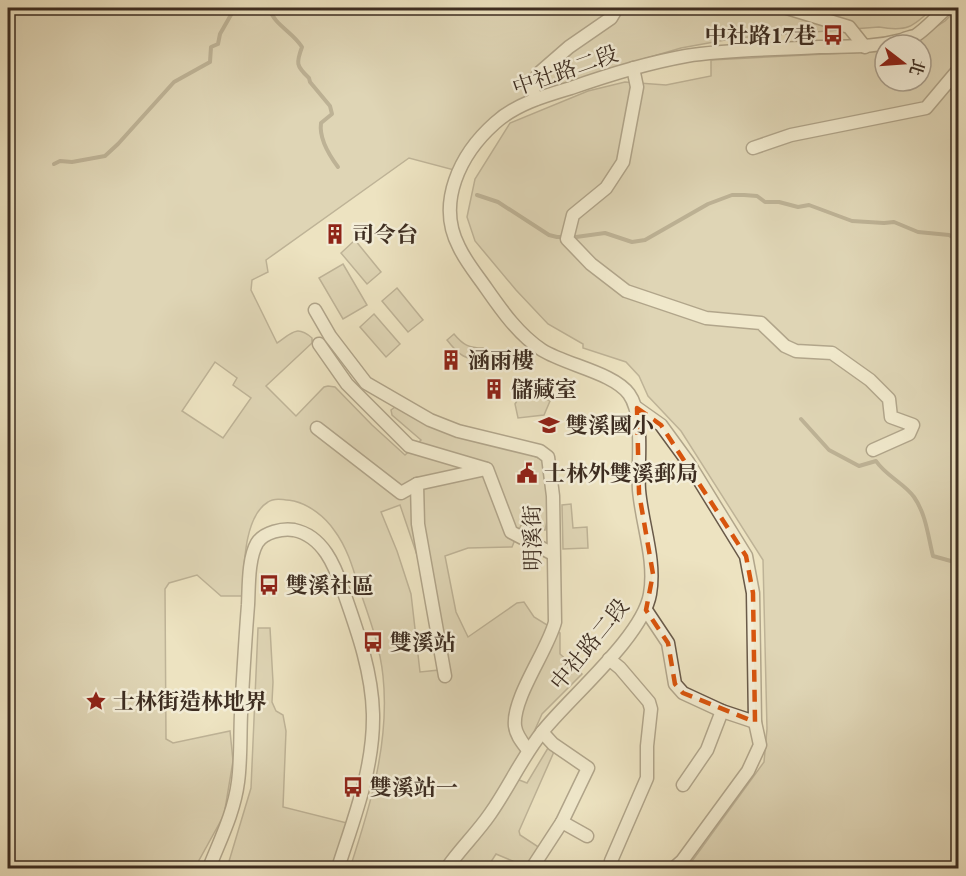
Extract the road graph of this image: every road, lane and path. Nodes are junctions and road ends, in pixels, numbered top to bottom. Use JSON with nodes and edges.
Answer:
{"nodes":[{"id":1,"x":617,"y":8,"type":"edge"},
{"id":2,"x":787,"y":8,"type":"edge"},
{"id":3,"x":946,"y":8,"type":"edge"},
{"id":4,"x":866,"y":47,"type":"junction"},
{"id":5,"x":633,"y":68,"type":"junction"},
{"id":6,"x":958,"y":70,"type":"edge"},
{"id":7,"x":536,"y":99,"type":"junction"},
{"id":8,"x":753,"y":148,"type":"dead end"},
{"id":9,"x":315,"y":310,"type":"dead end"},
{"id":10,"x":320,"y":344,"type":"dead end"},
{"id":11,"x":637,"y":408,"type":"junction"},
{"id":12,"x":317,"y":429,"type":"dead end"},
{"id":13,"x":873,"y":450,"type":"dead end"},
{"id":14,"x":488,"y":469,"type":"junction"},
{"id":15,"x":417,"y":484,"type":"junction"},
{"id":16,"x":553,"y":554,"type":"junction"},
{"id":17,"x":646,"y":610,"type":"junction"},
{"id":18,"x":609,"y":658,"type":"junction"},
{"id":19,"x":445,"y":676,"type":"dead end"},
{"id":20,"x":722,"y":711,"type":"junction"},
{"id":21,"x":755,"y":722,"type":"junction"},
{"id":22,"x":542,"y":732,"type":"junction"},
{"id":23,"x":528,"y":750,"type":"junction"},
{"id":24,"x":683,"y":785,"type":"dead end"},
{"id":25,"x":562,"y":822,"type":"junction"},
{"id":26,"x":587,"y":836,"type":"dead end"},
{"id":27,"x":611,"y":861,"type":"dead end"},
{"id":28,"x":209,"y":868,"type":"edge"},
{"id":29,"x":338,"y":868,"type":"edge"},
{"id":30,"x":447,"y":868,"type":"edge"},
{"id":31,"x":532,"y":868,"type":"edge"},
{"id":32,"x":674,"y":868,"type":"edge"}],
"edges":[{"from":1,"to":7,"type":"street"},
{"from":2,"to":4,"type":"street"},
{"from":3,"to":4,"type":"street","name":"中社路二段"},
{"from":4,"to":5,"type":"street","name":"中社路二段"},
{"from":5,"to":7,"type":"street","name":"中社路二段"},
{"from":5,"to":13,"type":"street"},
{"from":6,"to":8,"type":"street"},
{"from":7,"to":11,"type":"street","name":"中社路二段"},
{"from":9,"to":16,"type":"street","name":"明溪街"},
{"from":10,"to":14,"type":"street"},
{"from":11,"to":17,"type":"street","name":"中社路二段"},
{"from":11,"to":21,"type":"street"},
{"from":12,"to":15,"type":"street"},
{"from":14,"to":15,"type":"street"},
{"from":14,"to":16,"type":"street"},
{"from":15,"to":19,"type":"street"},
{"from":16,"to":23,"type":"street","name":"明溪街"},
{"from":17,"to":18,"type":"street","name":"中社路二段"},
{"from":17,"to":20,"type":"street"},
{"from":18,"to":22,"type":"street","name":"中社路二段"},
{"from":18,"to":27,"type":"street"},
{"from":20,"to":21,"type":"street"},
{"from":20,"to":24,"type":"street"},
{"from":21,"to":32,"type":"street"},
{"from":22,"to":23,"type":"street","name":"中社路二段"},
{"from":22,"to":25,"type":"street"},
{"from":23,"to":30,"type":"street","name":"中社路二段"},
{"from":25,"to":26,"type":"street"},
{"from":25,"to":31,"type":"street"},
{"from":28,"to":29,"type":"street"}]}
